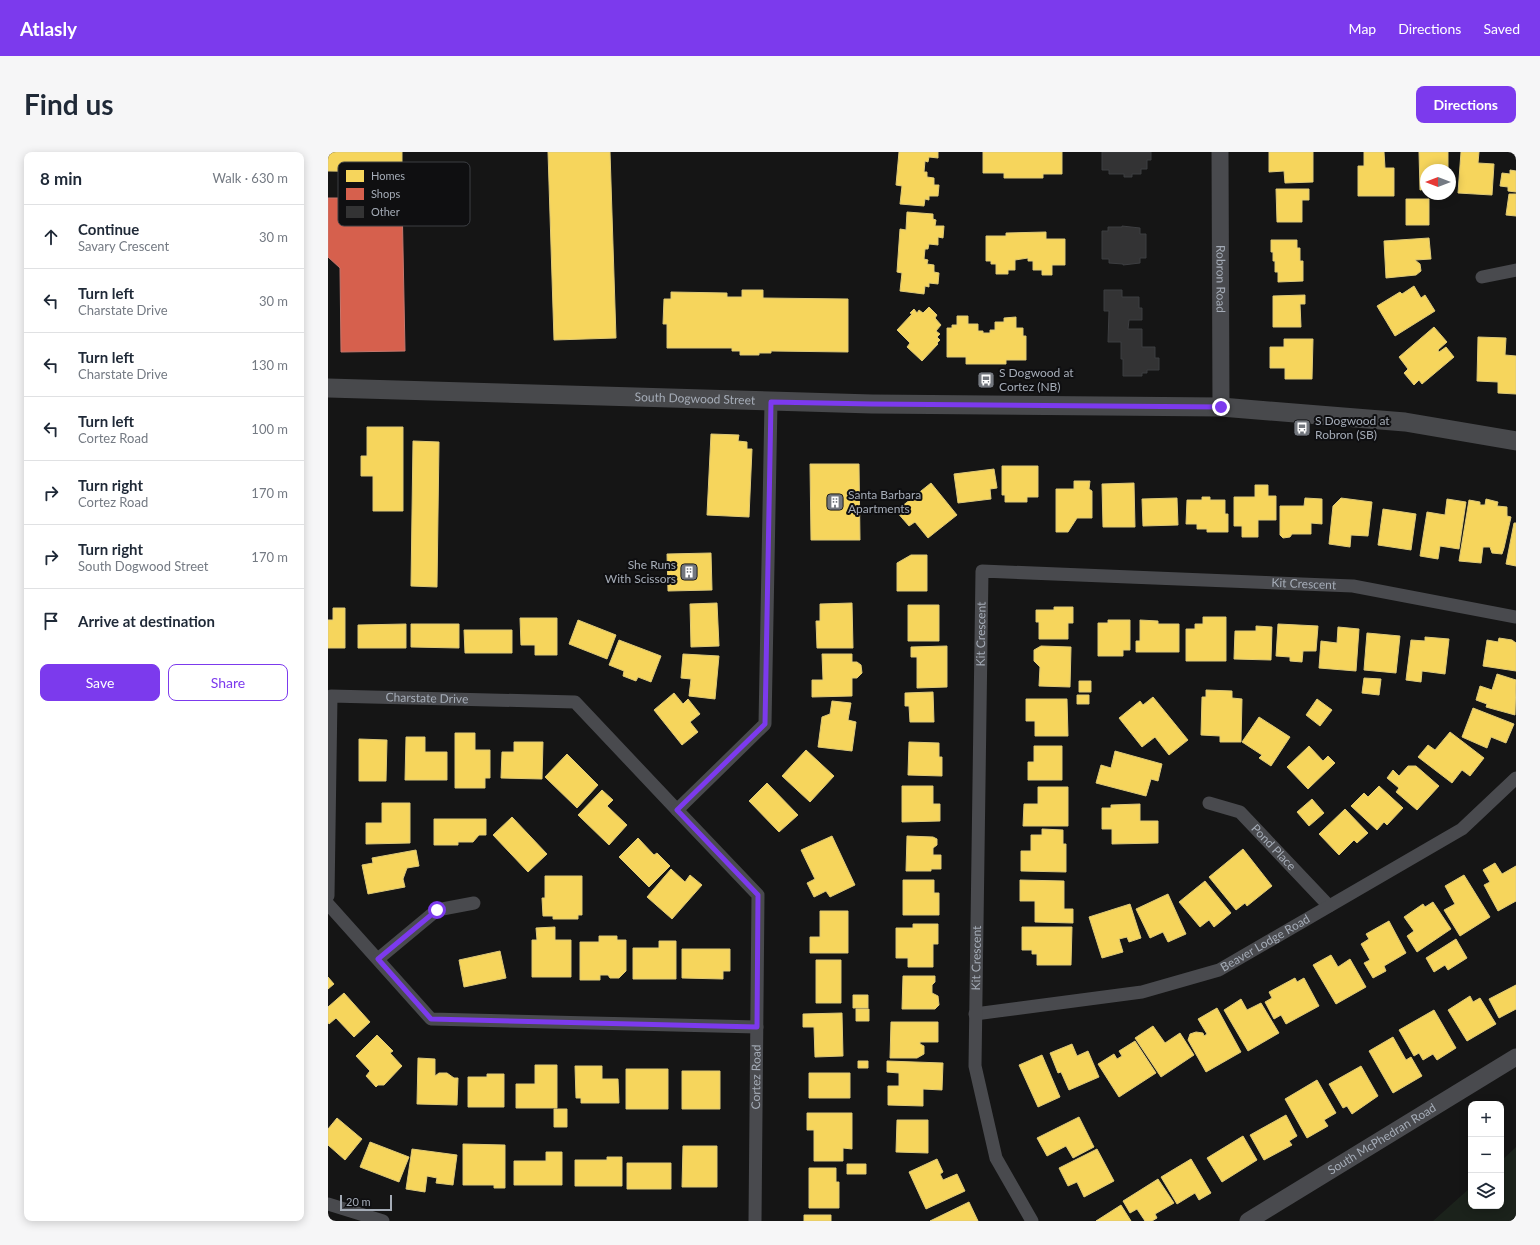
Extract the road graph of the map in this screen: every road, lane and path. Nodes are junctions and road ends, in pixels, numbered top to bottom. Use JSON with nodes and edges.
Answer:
{"nodes":[{"id":1,"x":1220,"y":152,"type":"edge"},
{"id":2,"x":1516,"y":270,"type":"edge"},
{"id":3,"x":1482,"y":277,"type":"dead end"},
{"id":4,"x":328,"y":388,"type":"edge"},
{"id":5,"x":771,"y":402,"type":"junction"},
{"id":6,"x":1221,"y":407,"type":"junction"},
{"id":7,"x":1516,"y":441,"type":"edge"},
{"id":8,"x":1516,"y":617,"type":"edge"},
{"id":9,"x":1516,"y":778,"type":"edge"},
{"id":10,"x":1209,"y":803,"type":"dead end"},
{"id":11,"x":677,"y":810,"type":"junction"},
{"id":12,"x":328,"y":896,"type":"edge"},
{"id":13,"x":474,"y":903,"type":"dead end"},
{"id":14,"x":328,"y":904,"type":"edge"},
{"id":15,"x":1329,"y":906,"type":"junction"},
{"id":16,"x":378,"y":959,"type":"junction"},
{"id":17,"x":975,"y":1014,"type":"junction"},
{"id":18,"x":757,"y":1027,"type":"junction"},
{"id":19,"x":1516,"y":1056,"type":"edge"},
{"id":20,"x":328,"y":1204,"type":"edge"},
{"id":21,"x":383,"y":1221,"type":"edge"},
{"id":22,"x":755,"y":1221,"type":"edge"},
{"id":23,"x":1032,"y":1221,"type":"edge"},
{"id":24,"x":1248,"y":1221,"type":"edge"}],
"edges":[{"from":1,"to":6,"type":"street","name":"Robron Road"},
{"from":2,"to":3,"type":"street"},
{"from":4,"to":5,"type":"main road","name":"South Dogwood Street"},
{"from":5,"to":6,"type":"main road","name":"South Dogwood Street"},
{"from":5,"to":11,"type":"street"},
{"from":6,"to":7,"type":"main road","name":"South Dogwood Street"},
{"from":8,"to":17,"type":"street","name":"Kit Crescent"},
{"from":9,"to":15,"type":"street","name":"Beaver Lodge Road"},
{"from":10,"to":15,"type":"street","name":"Pond Place"},
{"from":11,"to":12,"type":"street","name":"Charstate Drive"},
{"from":11,"to":18,"type":"street","name":"Cortez Road"},
{"from":13,"to":16,"type":"street"},
{"from":14,"to":16,"type":"street"},
{"from":15,"to":17,"type":"street","name":"Beaver Lodge Road"},
{"from":16,"to":18,"type":"street"},
{"from":17,"to":23,"type":"street","name":"Kit Crescent"},
{"from":18,"to":22,"type":"street","name":"Cortez Road"},
{"from":19,"to":24,"type":"street","name":"South McPhedran Road"},
{"from":20,"to":21,"type":"street"}]}
